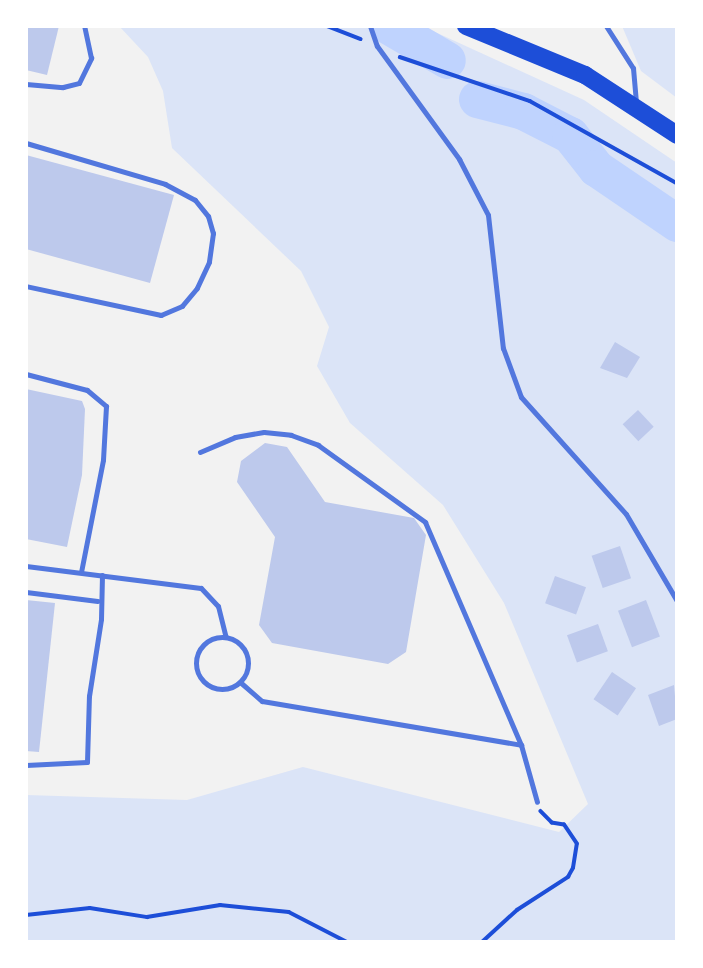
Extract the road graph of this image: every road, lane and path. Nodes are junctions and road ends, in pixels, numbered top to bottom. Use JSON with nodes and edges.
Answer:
{"nodes":[{"id":1,"x":84,"y":26,"type":"edge"},
{"id":2,"x":327,"y":26,"type":"edge"},
{"id":3,"x":370,"y":26,"type":"edge"},
{"id":4,"x":467,"y":26,"type":"edge"},
{"id":5,"x":606,"y":26,"type":"edge"},
{"id":6,"x":377,"y":46,"type":"junction"},
{"id":7,"x":26,"y":84,"type":"edge"},
{"id":8,"x":636,"y":107,"type":"junction"},
{"id":9,"x":677,"y":135,"type":"edge"},
{"id":10,"x":26,"y":143,"type":"edge"},
{"id":11,"x":677,"y":183,"type":"edge"},
{"id":12,"x":26,"y":286,"type":"edge"},
{"id":13,"x":26,"y":374,"type":"edge"},
{"id":14,"x":200,"y":452,"type":"dead end"},
{"id":15,"x":26,"y":566,"type":"edge"},
{"id":16,"x":80,"y":572,"type":"junction"},
{"id":17,"x":102,"y":575,"type":"junction"},
{"id":18,"x":26,"y":592,"type":"edge"},
{"id":19,"x":97,"y":601,"type":"junction"},
{"id":20,"x":677,"y":601,"type":"edge"},
{"id":21,"x":226,"y":637,"type":"junction"},
{"id":22,"x":240,"y":682,"type":"junction"},
{"id":23,"x":520,"y":745,"type":"junction"},
{"id":24,"x":26,"y":765,"type":"edge"},
{"id":25,"x":537,"y":802,"type":"joint"},
{"id":26,"x":26,"y":915,"type":"edge"},
{"id":27,"x":347,"y":942,"type":"edge"},
{"id":28,"x":482,"y":942,"type":"edge"}],
"edges":[{"from":1,"to":7,"type":"lane"},
{"from":2,"to":6,"type":"path"},
{"from":3,"to":6,"type":"lane"},
{"from":4,"to":8,"type":"main road"},
{"from":5,"to":8,"type":"lane"},
{"from":6,"to":11,"type":"path"},
{"from":6,"to":20,"type":"lane"},
{"from":8,"to":9,"type":"main road"},
{"from":10,"to":12,"type":"lane"},
{"from":13,"to":16,"type":"lane"},
{"from":14,"to":23,"type":"lane"},
{"from":15,"to":16,"type":"lane"},
{"from":16,"to":17,"type":"lane"},
{"from":17,"to":19,"type":"lane"},
{"from":17,"to":21,"type":"lane"},
{"from":18,"to":19,"type":"lane"},
{"from":19,"to":24,"type":"lane"},
{"from":21,"to":22,"type":"lane"},
{"from":21,"to":22,"type":"lane"},
{"from":22,"to":23,"type":"lane"},
{"from":23,"to":25,"type":"lane"},
{"from":25,"to":28,"type":"path"},
{"from":26,"to":27,"type":"path"}]}
